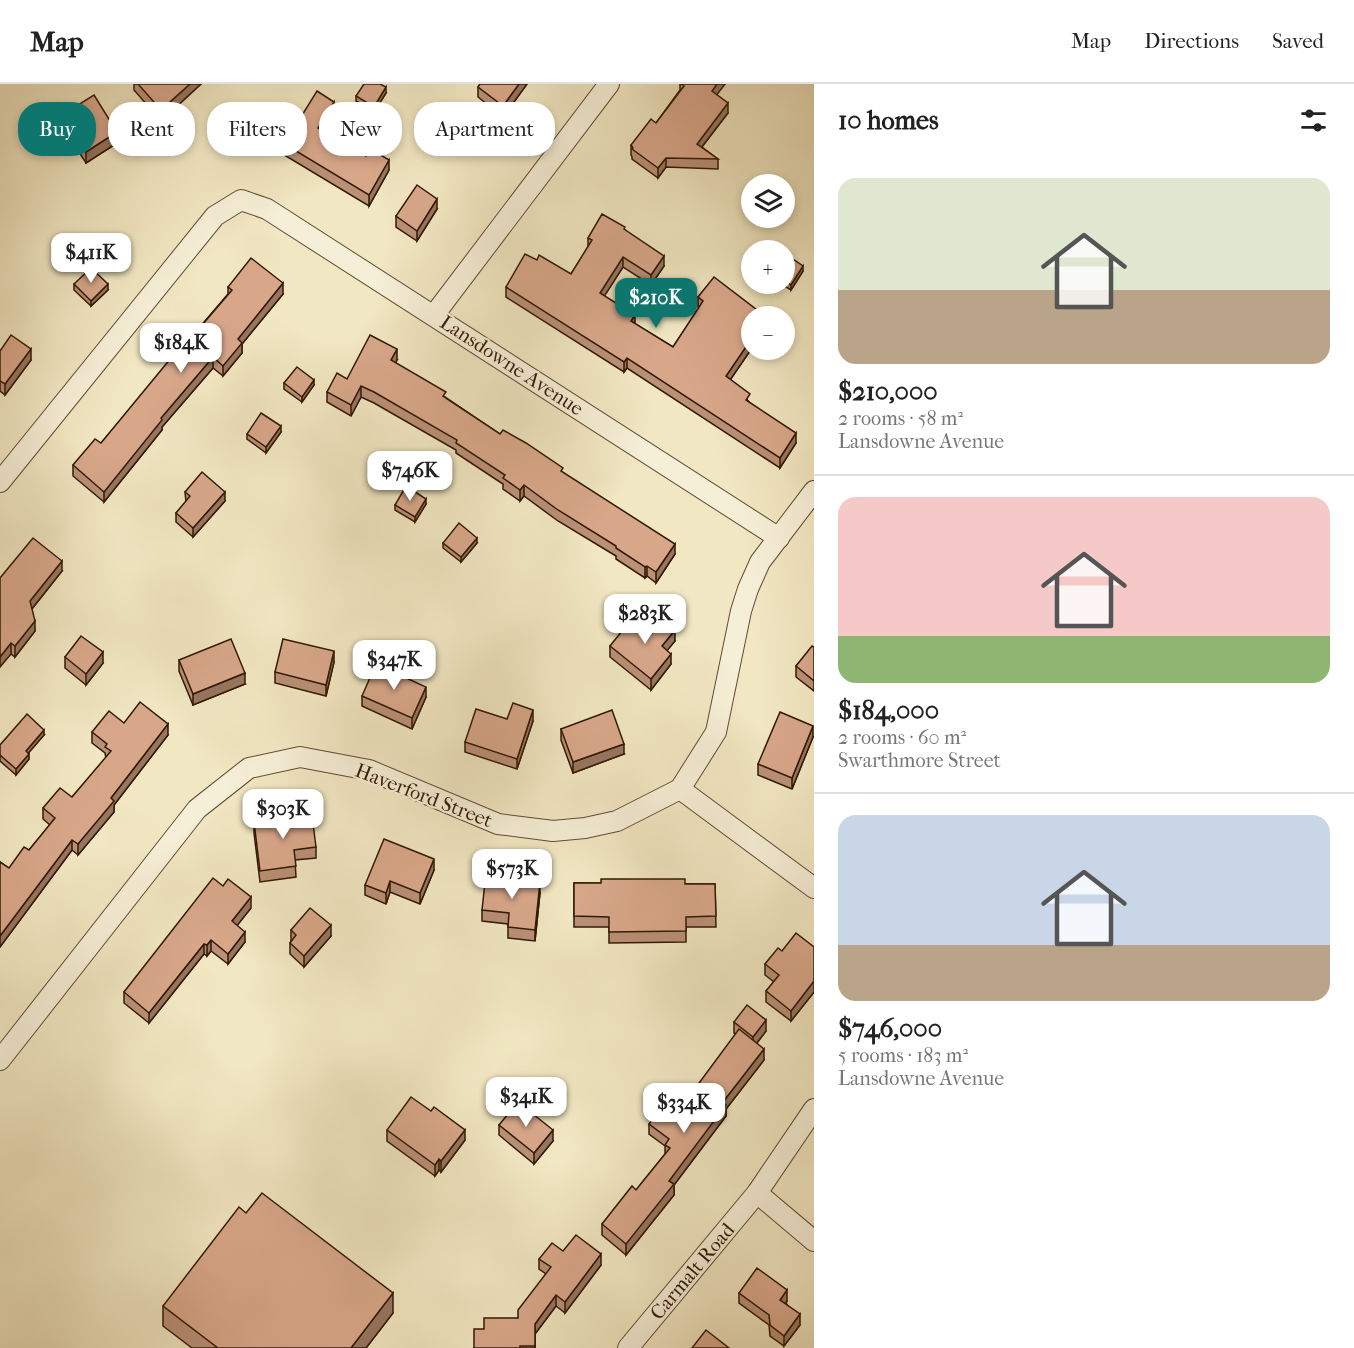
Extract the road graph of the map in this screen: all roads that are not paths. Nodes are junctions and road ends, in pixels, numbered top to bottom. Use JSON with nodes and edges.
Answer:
{"nodes":[{"id":1,"x":609,"y":84,"type":"edge"},
{"id":2,"x":434,"y":315,"type":"junction"},
{"id":3,"x":0,"y":483,"type":"edge"},
{"id":4,"x":814,"y":491,"type":"edge"},
{"id":5,"x":779,"y":538,"type":"junction"},
{"id":6,"x":680,"y":789,"type":"junction"},
{"id":7,"x":814,"y":888,"type":"edge"},
{"id":8,"x":0,"y":1060,"type":"edge"},
{"id":9,"x":814,"y":1109,"type":"edge"},
{"id":10,"x":757,"y":1193,"type":"junction"},
{"id":11,"x":814,"y":1241,"type":"edge"},
{"id":12,"x":628,"y":1348,"type":"edge"}],
"edges":[{"from":1,"to":2,"type":"street"},
{"from":2,"to":3,"type":"street","name":"Lansdowne Avenue"},
{"from":2,"to":5,"type":"street","name":"Lansdowne Avenue"},
{"from":4,"to":5,"type":"street"},
{"from":5,"to":6,"type":"street"},
{"from":6,"to":7,"type":"street"},
{"from":6,"to":8,"type":"street","name":"Haverford Street"},
{"from":9,"to":10,"type":"street","name":"Carmalt Road"},
{"from":10,"to":11,"type":"street"},
{"from":10,"to":12,"type":"street","name":"Carmalt Road"}]}
